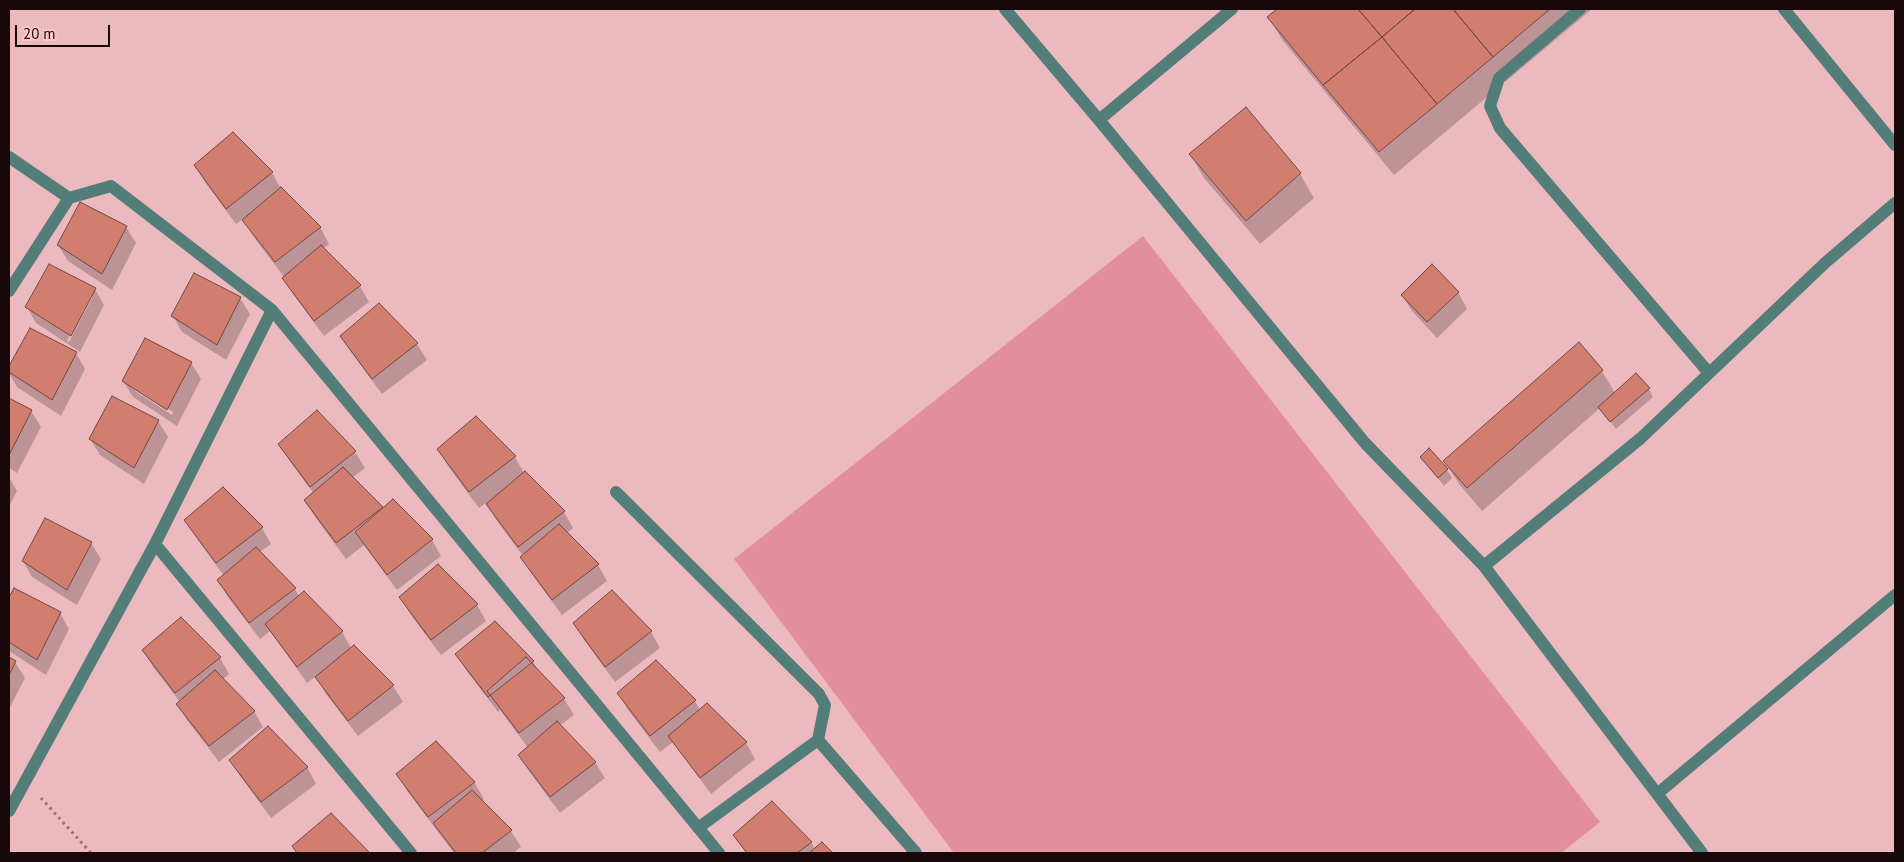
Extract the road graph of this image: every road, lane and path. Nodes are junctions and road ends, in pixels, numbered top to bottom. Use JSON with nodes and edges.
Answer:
{"nodes":[{"id":1,"x":1005,"y":9,"type":"edge"},
{"id":2,"x":1232,"y":9,"type":"edge"},
{"id":3,"x":1580,"y":9,"type":"edge"},
{"id":4,"x":1784,"y":9,"type":"edge"},
{"id":5,"x":1099,"y":120,"type":"junction"},
{"id":6,"x":1895,"y":145,"type":"edge"},
{"id":7,"x":9,"y":157,"type":"edge"},
{"id":8,"x":69,"y":198,"type":"junction"},
{"id":9,"x":1895,"y":203,"type":"edge"},
{"id":10,"x":9,"y":291,"type":"edge"},
{"id":11,"x":272,"y":310,"type":"junction"},
{"id":12,"x":1709,"y":373,"type":"junction"},
{"id":13,"x":616,"y":492,"type":"dead end"},
{"id":14,"x":155,"y":544,"type":"junction"},
{"id":15,"x":1484,"y":566,"type":"junction"},
{"id":16,"x":1895,"y":595,"type":"edge"},
{"id":17,"x":818,"y":740,"type":"junction"},
{"id":18,"x":26,"y":781,"type":"junction"},
{"id":19,"x":1657,"y":794,"type":"junction"},
{"id":20,"x":9,"y":811,"type":"edge"},
{"id":21,"x":698,"y":828,"type":"junction"},
{"id":22,"x":91,"y":853,"type":"edge"},
{"id":23,"x":411,"y":853,"type":"edge"},
{"id":24,"x":719,"y":853,"type":"edge"},
{"id":25,"x":916,"y":853,"type":"edge"},
{"id":26,"x":1702,"y":853,"type":"edge"}],
"edges":[{"from":1,"to":5,"type":"street"},
{"from":2,"to":5,"type":"street"},
{"from":3,"to":12,"type":"street"},
{"from":4,"to":6,"type":"street"},
{"from":5,"to":15,"type":"street"},
{"from":7,"to":8,"type":"street"},
{"from":8,"to":10,"type":"street"},
{"from":8,"to":11,"type":"street"},
{"from":9,"to":12,"type":"street"},
{"from":11,"to":14,"type":"street"},
{"from":11,"to":21,"type":"street"},
{"from":12,"to":15,"type":"street"},
{"from":13,"to":17,"type":"street"},
{"from":14,"to":18,"type":"street"},
{"from":14,"to":23,"type":"street"},
{"from":15,"to":19,"type":"street"},
{"from":16,"to":19,"type":"street"},
{"from":17,"to":21,"type":"street"},
{"from":17,"to":25,"type":"street"},
{"from":18,"to":20,"type":"street"},
{"from":18,"to":22,"type":"path"},
{"from":19,"to":26,"type":"street"},
{"from":21,"to":24,"type":"street"}]}
